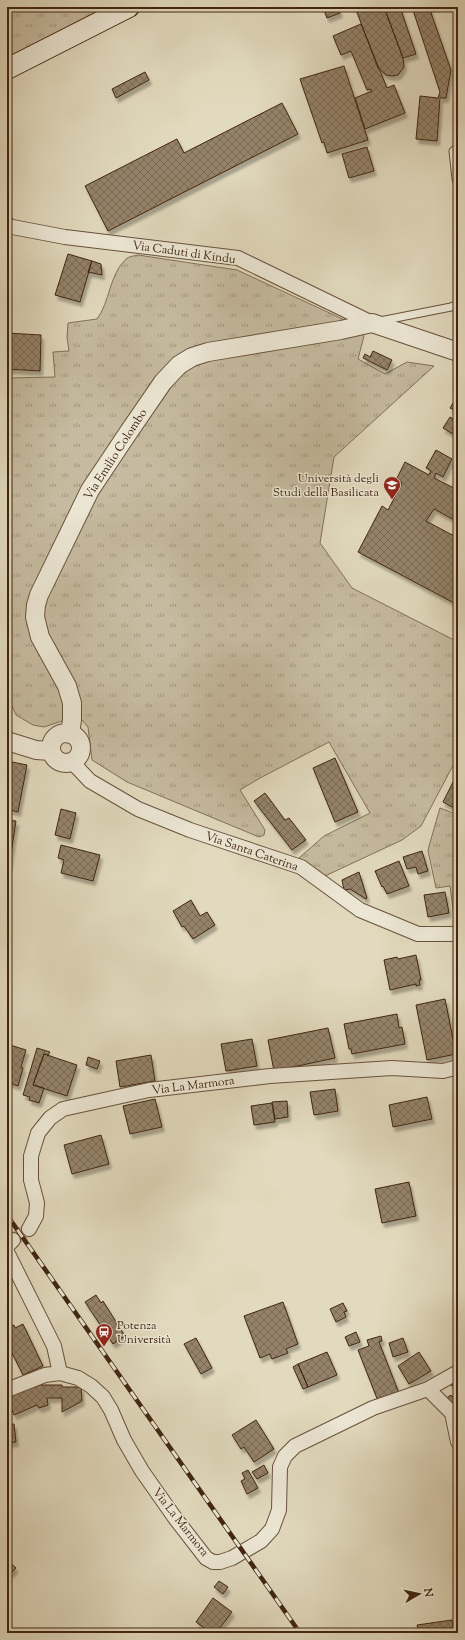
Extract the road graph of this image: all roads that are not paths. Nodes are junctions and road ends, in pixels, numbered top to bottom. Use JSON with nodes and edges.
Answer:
{"nodes":[{"id":1,"x":129,"y":7,"type":"edge"},
{"id":2,"x":7,"y":69,"type":"edge"},
{"id":3,"x":458,"y":147,"type":"edge"},
{"id":4,"x":458,"y":184,"type":"edge"},
{"id":5,"x":7,"y":226,"type":"edge"},
{"id":6,"x":458,"y":304,"type":"edge"},
{"id":7,"x":372,"y":323,"type":"junction"},
{"id":8,"x":458,"y":352,"type":"edge"},
{"id":9,"x":70,"y":734,"type":"junction"},
{"id":10,"x":7,"y":741,"type":"edge"},
{"id":11,"x":51,"y":751,"type":"junction"},
{"id":12,"x":72,"y":762,"type":"junction"},
{"id":13,"x":458,"y":934,"type":"edge"},
{"id":14,"x":458,"y":1067,"type":"edge"},
{"id":15,"x":29,"y":1229,"type":"tunnel mouth"},
{"id":16,"x":9,"y":1246,"type":"edge"},
{"id":17,"x":458,"y":1372,"type":"edge"},
{"id":18,"x":60,"y":1373,"type":"junction"},
{"id":19,"x":428,"y":1389,"type":"junction"},
{"id":20,"x":7,"y":1390,"type":"edge"},
{"id":21,"x":455,"y":1412,"type":"edge"},
{"id":22,"x":458,"y":1442,"type":"edge"}],
"edges":[{"from":1,"to":2,"type":"main road"},
{"from":3,"to":4,"type":"lane"},
{"from":5,"to":7,"type":"street","name":"Via Caduti di Kindu"},
{"from":6,"to":7,"type":"lane"},
{"from":7,"to":8,"type":"street"},
{"from":7,"to":9,"type":"street","name":"Via Emilio Colombo"},
{"from":9,"to":11,"type":"street"},
{"from":9,"to":12,"type":"street"},
{"from":10,"to":11,"type":"street"},
{"from":11,"to":12,"type":"street"},
{"from":12,"to":13,"type":"street","name":"Via Santa Caterina"},
{"from":14,"to":15,"type":"street","name":"Via La Marmora"},
{"from":16,"to":18,"type":"street"},
{"from":17,"to":19,"type":"street","name":"Via La Marmora"},
{"from":18,"to":19,"type":"street","name":"Via La Marmora"},
{"from":18,"to":20,"type":"street","name":"Via La Marmora"},
{"from":19,"to":21,"type":"street"},
{"from":21,"to":22,"type":"street"}]}
